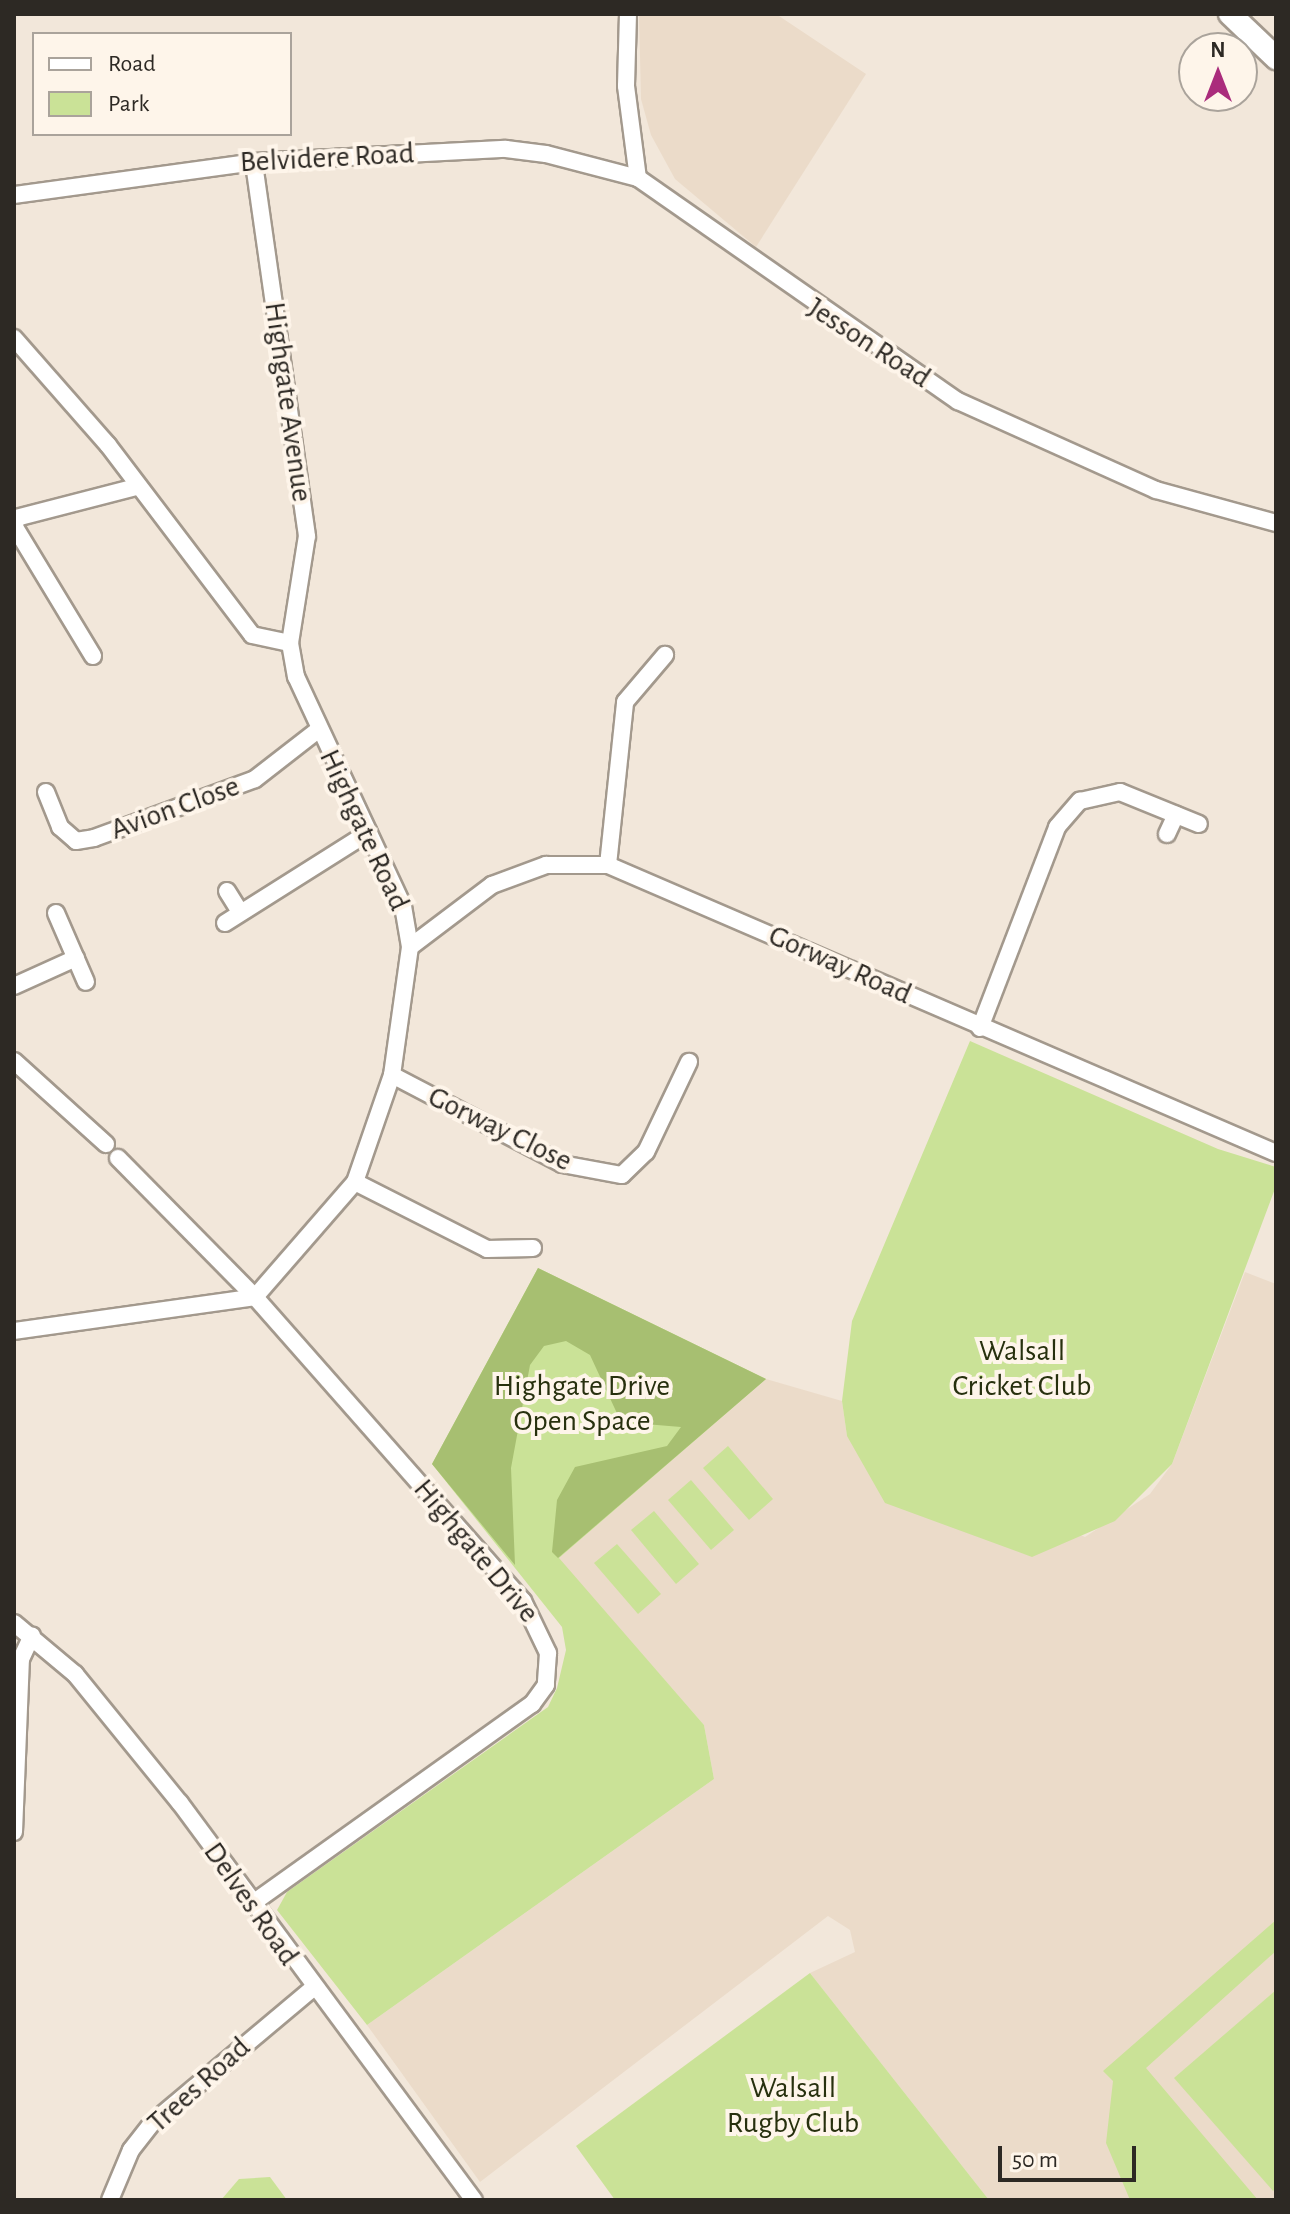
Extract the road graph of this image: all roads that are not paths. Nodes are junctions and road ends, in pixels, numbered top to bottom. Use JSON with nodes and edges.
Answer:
{"nodes":[{"id":1,"x":628,"y":14,"type":"edge"},
{"id":2,"x":1230,"y":14,"type":"edge"},
{"id":3,"x":1276,"y":58,"type":"edge"},
{"id":4,"x":254,"y":162,"type":"junction"},
{"id":5,"x":638,"y":178,"type":"junction"},
{"id":6,"x":14,"y":195,"type":"edge"},
{"id":7,"x":14,"y":338,"type":"edge"},
{"id":8,"x":136,"y":487,"type":"junction"},
{"id":9,"x":1276,"y":523,"type":"edge"},
{"id":10,"x":290,"y":643,"type":"junction"},
{"id":11,"x":665,"y":655,"type":"dead end"},
{"id":12,"x":93,"y":656,"type":"dead end"},
{"id":13,"x":318,"y":730,"type":"junction"},
{"id":14,"x":46,"y":792,"type":"dead end"},
{"id":15,"x":1176,"y":815,"type":"junction"},
{"id":16,"x":1199,"y":824,"type":"dead end"},
{"id":17,"x":369,"y":832,"type":"junction"},
{"id":18,"x":1167,"y":834,"type":"dead end"},
{"id":19,"x":608,"y":865,"type":"junction"},
{"id":20,"x":227,"y":891,"type":"dead end"},
{"id":21,"x":240,"y":912,"type":"junction"},
{"id":22,"x":56,"y":913,"type":"dead end"},
{"id":23,"x":225,"y":923,"type":"dead end"},
{"id":24,"x":410,"y":947,"type":"junction"},
{"id":25,"x":76,"y":958,"type":"junction"},
{"id":26,"x":86,"y":982,"type":"dead end"},
{"id":27,"x":14,"y":986,"type":"edge"},
{"id":28,"x":980,"y":1028,"type":"junction"},
{"id":29,"x":690,"y":1063,"type":"dead end"},
{"id":30,"x":16,"y":1069,"type":"edge"},
{"id":31,"x":392,"y":1075,"type":"junction"},
{"id":32,"x":106,"y":1144,"type":"dead end"},
{"id":33,"x":1276,"y":1153,"type":"edge"},
{"id":34,"x":118,"y":1158,"type":"dead end"},
{"id":35,"x":355,"y":1182,"type":"junction"},
{"id":36,"x":533,"y":1248,"type":"dead end"},
{"id":37,"x":255,"y":1297,"type":"junction"},
{"id":38,"x":14,"y":1331,"type":"edge"},
{"id":39,"x":14,"y":1623,"type":"edge"},
{"id":40,"x":32,"y":1635,"type":"junction"},
{"id":41,"x":15,"y":1716,"type":"edge"},
{"id":42,"x":14,"y":1832,"type":"edge"},
{"id":43,"x":250,"y":1905,"type":"junction"},
{"id":44,"x":312,"y":1989,"type":"junction"},
{"id":45,"x":110,"y":2200,"type":"edge"},
{"id":46,"x":474,"y":2200,"type":"edge"}],
"edges":[{"from":1,"to":5,"type":"street"},
{"from":2,"to":3,"type":"street"},
{"from":4,"to":5,"type":"street","name":"Belvidere Road"},
{"from":4,"to":6,"type":"street","name":"Belvidere Road"},
{"from":4,"to":10,"type":"street","name":"Highgate Avenue"},
{"from":5,"to":9,"type":"street","name":"Jesson Road"},
{"from":7,"to":8,"type":"street"},
{"from":8,"to":10,"type":"street"},
{"from":8,"to":12,"type":"street"},
{"from":10,"to":13,"type":"street","name":"Highgate Road"},
{"from":11,"to":19,"type":"street"},
{"from":13,"to":14,"type":"street","name":"Avion Close"},
{"from":13,"to":17,"type":"street","name":"Highgate Road"},
{"from":15,"to":16,"type":"street"},
{"from":15,"to":18,"type":"street"},
{"from":15,"to":28,"type":"street"},
{"from":17,"to":21,"type":"street"},
{"from":17,"to":24,"type":"street","name":"Highgate Road"},
{"from":19,"to":24,"type":"street","name":"Gorway Road"},
{"from":19,"to":28,"type":"street","name":"Gorway Road"},
{"from":20,"to":21,"type":"street"},
{"from":21,"to":23,"type":"street"},
{"from":22,"to":25,"type":"street"},
{"from":24,"to":31,"type":"street","name":"Highgate Road"},
{"from":25,"to":26,"type":"street"},
{"from":25,"to":27,"type":"street"},
{"from":28,"to":33,"type":"street","name":"Gorway Road"},
{"from":29,"to":31,"type":"street","name":"Gorway Close"},
{"from":30,"to":32,"type":"street"},
{"from":31,"to":35,"type":"street","name":"Highgate Road"},
{"from":34,"to":37,"type":"street","name":"Highgate Drive"},
{"from":35,"to":36,"type":"street"},
{"from":35,"to":37,"type":"street","name":"Highgate Road"},
{"from":37,"to":38,"type":"street"},
{"from":37,"to":43,"type":"street","name":"Highgate Drive"},
{"from":39,"to":40,"type":"street","name":"Delves Road"},
{"from":40,"to":41,"type":"street"},
{"from":40,"to":43,"type":"street","name":"Delves Road"},
{"from":41,"to":42,"type":"street"},
{"from":43,"to":44,"type":"street","name":"Delves Road"},
{"from":44,"to":45,"type":"street","name":"Trees Road"},
{"from":44,"to":46,"type":"street","name":"Delves Road"}]}
